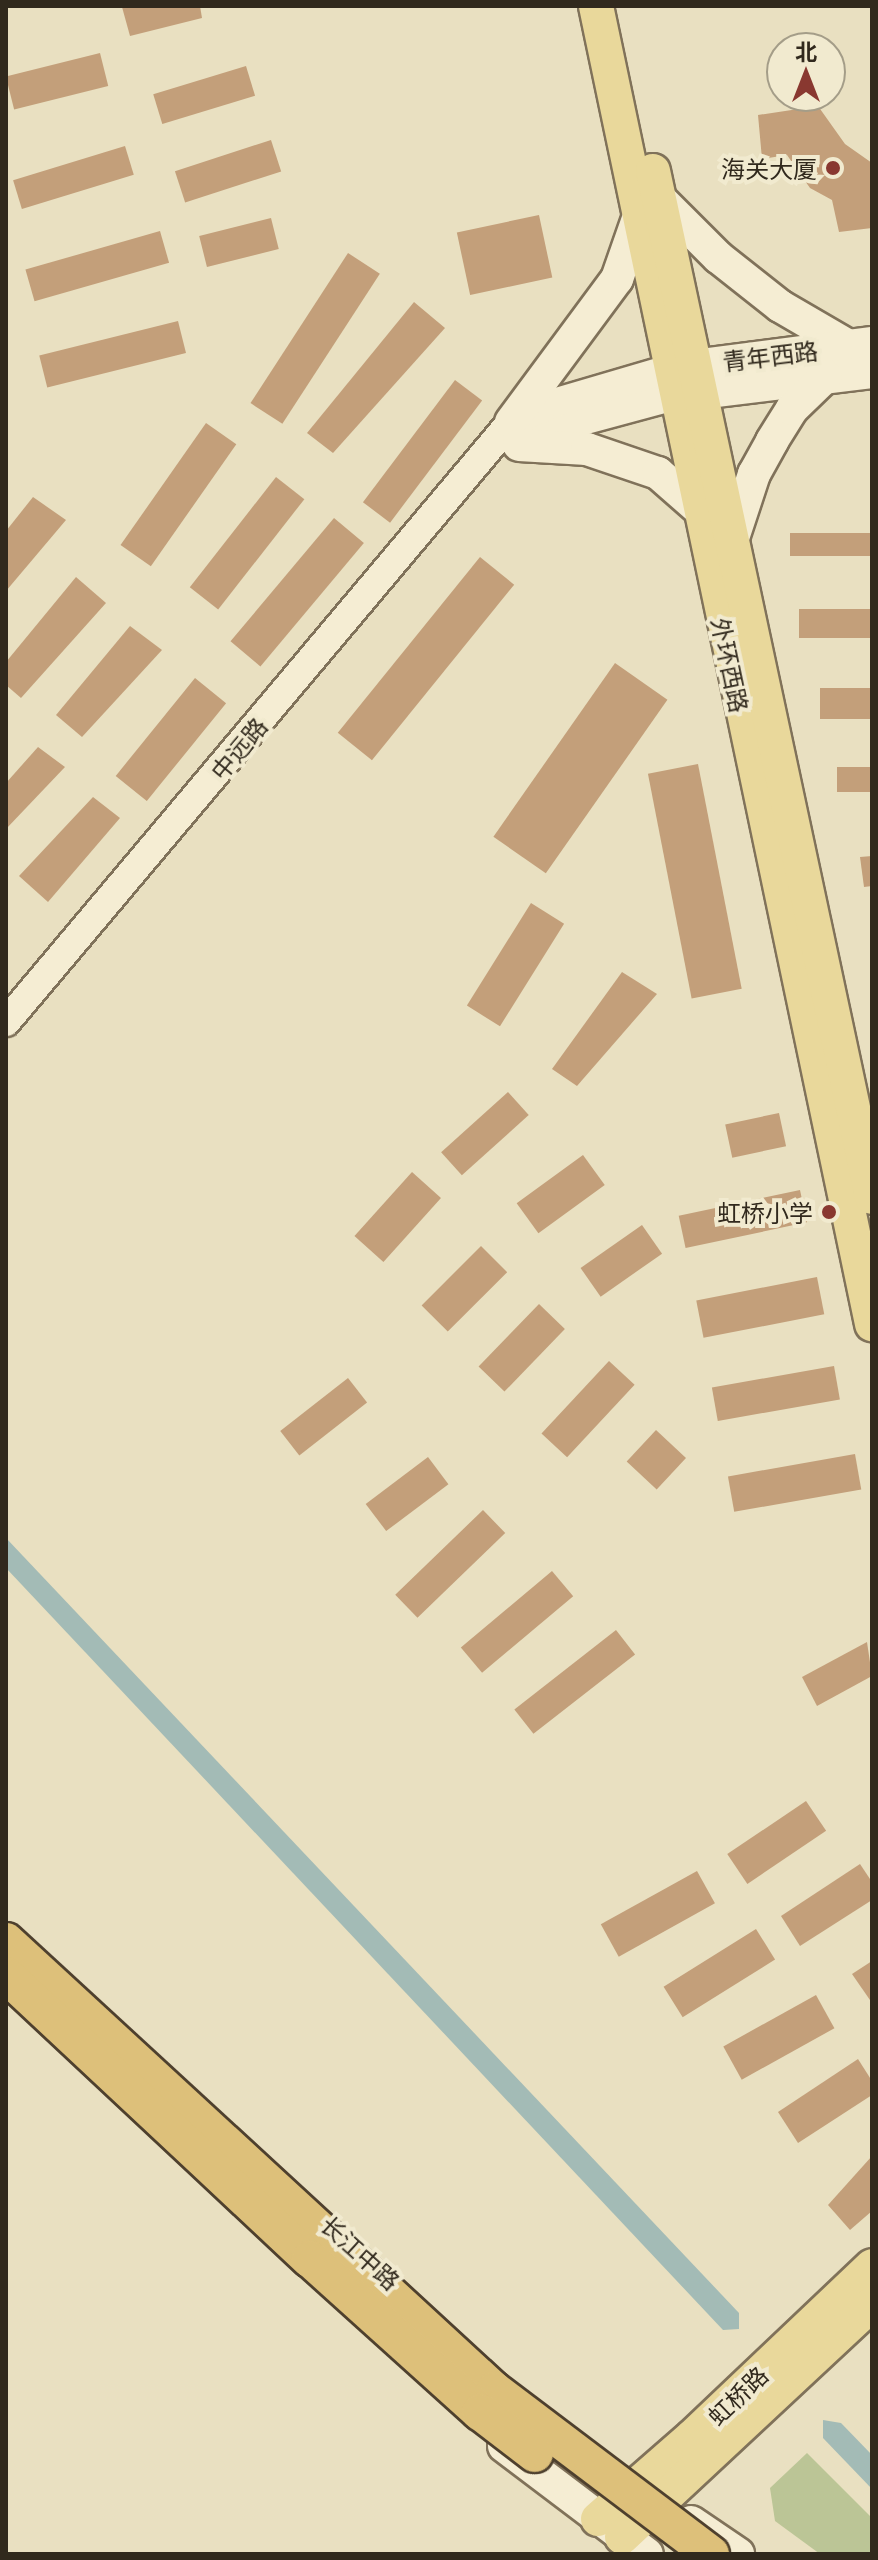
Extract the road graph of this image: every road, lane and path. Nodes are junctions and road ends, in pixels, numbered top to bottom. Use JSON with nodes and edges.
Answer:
{"nodes":[{"id":1,"x":596,"y":6,"type":"edge"},
{"id":2,"x":618,"y":6,"type":"edge"},
{"id":3,"x":648,"y":206,"type":"junction"},
{"id":4,"x":860,"y":344,"type":"edge"},
{"id":5,"x":872,"y":372,"type":"edge"},
{"id":6,"x":826,"y":376,"type":"junction"},
{"id":7,"x":686,"y":380,"type":"junction"},
{"id":8,"x":515,"y":434,"type":"junction"},
{"id":9,"x":699,"y":509,"type":"junction"},
{"id":10,"x":732,"y":541,"type":"junction"},
{"id":11,"x":6,"y":1022,"type":"edge"},
{"id":12,"x":872,"y":1197,"type":"edge"},
{"id":13,"x":872,"y":1319,"type":"edge"},
{"id":14,"x":6,"y":1923,"type":"edge"},
{"id":15,"x":6,"y":1941,"type":"edge"},
{"id":16,"x":6,"y":1975,"type":"edge"},
{"id":17,"x":6,"y":1996,"type":"edge"},
{"id":18,"x":872,"y":2266,"type":"edge"},
{"id":19,"x":872,"y":2304,"type":"edge"},
{"id":20,"x":649,"y":2493,"type":"junction"},
{"id":21,"x":622,"y":2536,"type":"edge"},
{"id":22,"x":670,"y":2554,"type":"edge"},
{"id":23,"x":711,"y":2554,"type":"edge"},
{"id":24,"x":738,"y":2554,"type":"edge"}],
"edges":[{"from":1,"to":3,"type":"main road","name":"外环西路"},
{"from":2,"to":3,"type":"main road","name":"外环西路"},
{"from":3,"to":4,"type":"main road"},
{"from":3,"to":7,"type":"main road","name":"外环西路"},
{"from":3,"to":8,"type":"main road"},
{"from":4,"to":7,"type":"main road","name":"青年西路"},
{"from":5,"to":6,"type":"main road","name":"青年西路"},
{"from":6,"to":7,"type":"main road","name":"青年西路"},
{"from":6,"to":10,"type":"main road"},
{"from":7,"to":8,"type":"street","name":"中远路"},
{"from":7,"to":9,"type":"main road","name":"外环西路"},
{"from":7,"to":10,"type":"main road","name":"外环西路"},
{"from":8,"to":9,"type":"main road"},
{"from":8,"to":11,"type":"street","name":"中远路"},
{"from":9,"to":13,"type":"main road","name":"外环西路"},
{"from":10,"to":12,"type":"main road","name":"外环西路"},
{"from":14,"to":20,"type":"main road","name":"长江中路"},
{"from":15,"to":23,"type":"highway","name":"长江中路","bridge":true},
{"from":16,"to":22,"type":"highway","name":"长江中路","bridge":true},
{"from":17,"to":21,"type":"main road"},
{"from":18,"to":20,"type":"main road","name":"虹桥路"},
{"from":19,"to":20,"type":"main road","name":"虹桥路"},
{"from":20,"to":21,"type":"main road","name":"虹桥路"},
{"from":20,"to":24,"type":"main road","name":"长江中路"}]}
